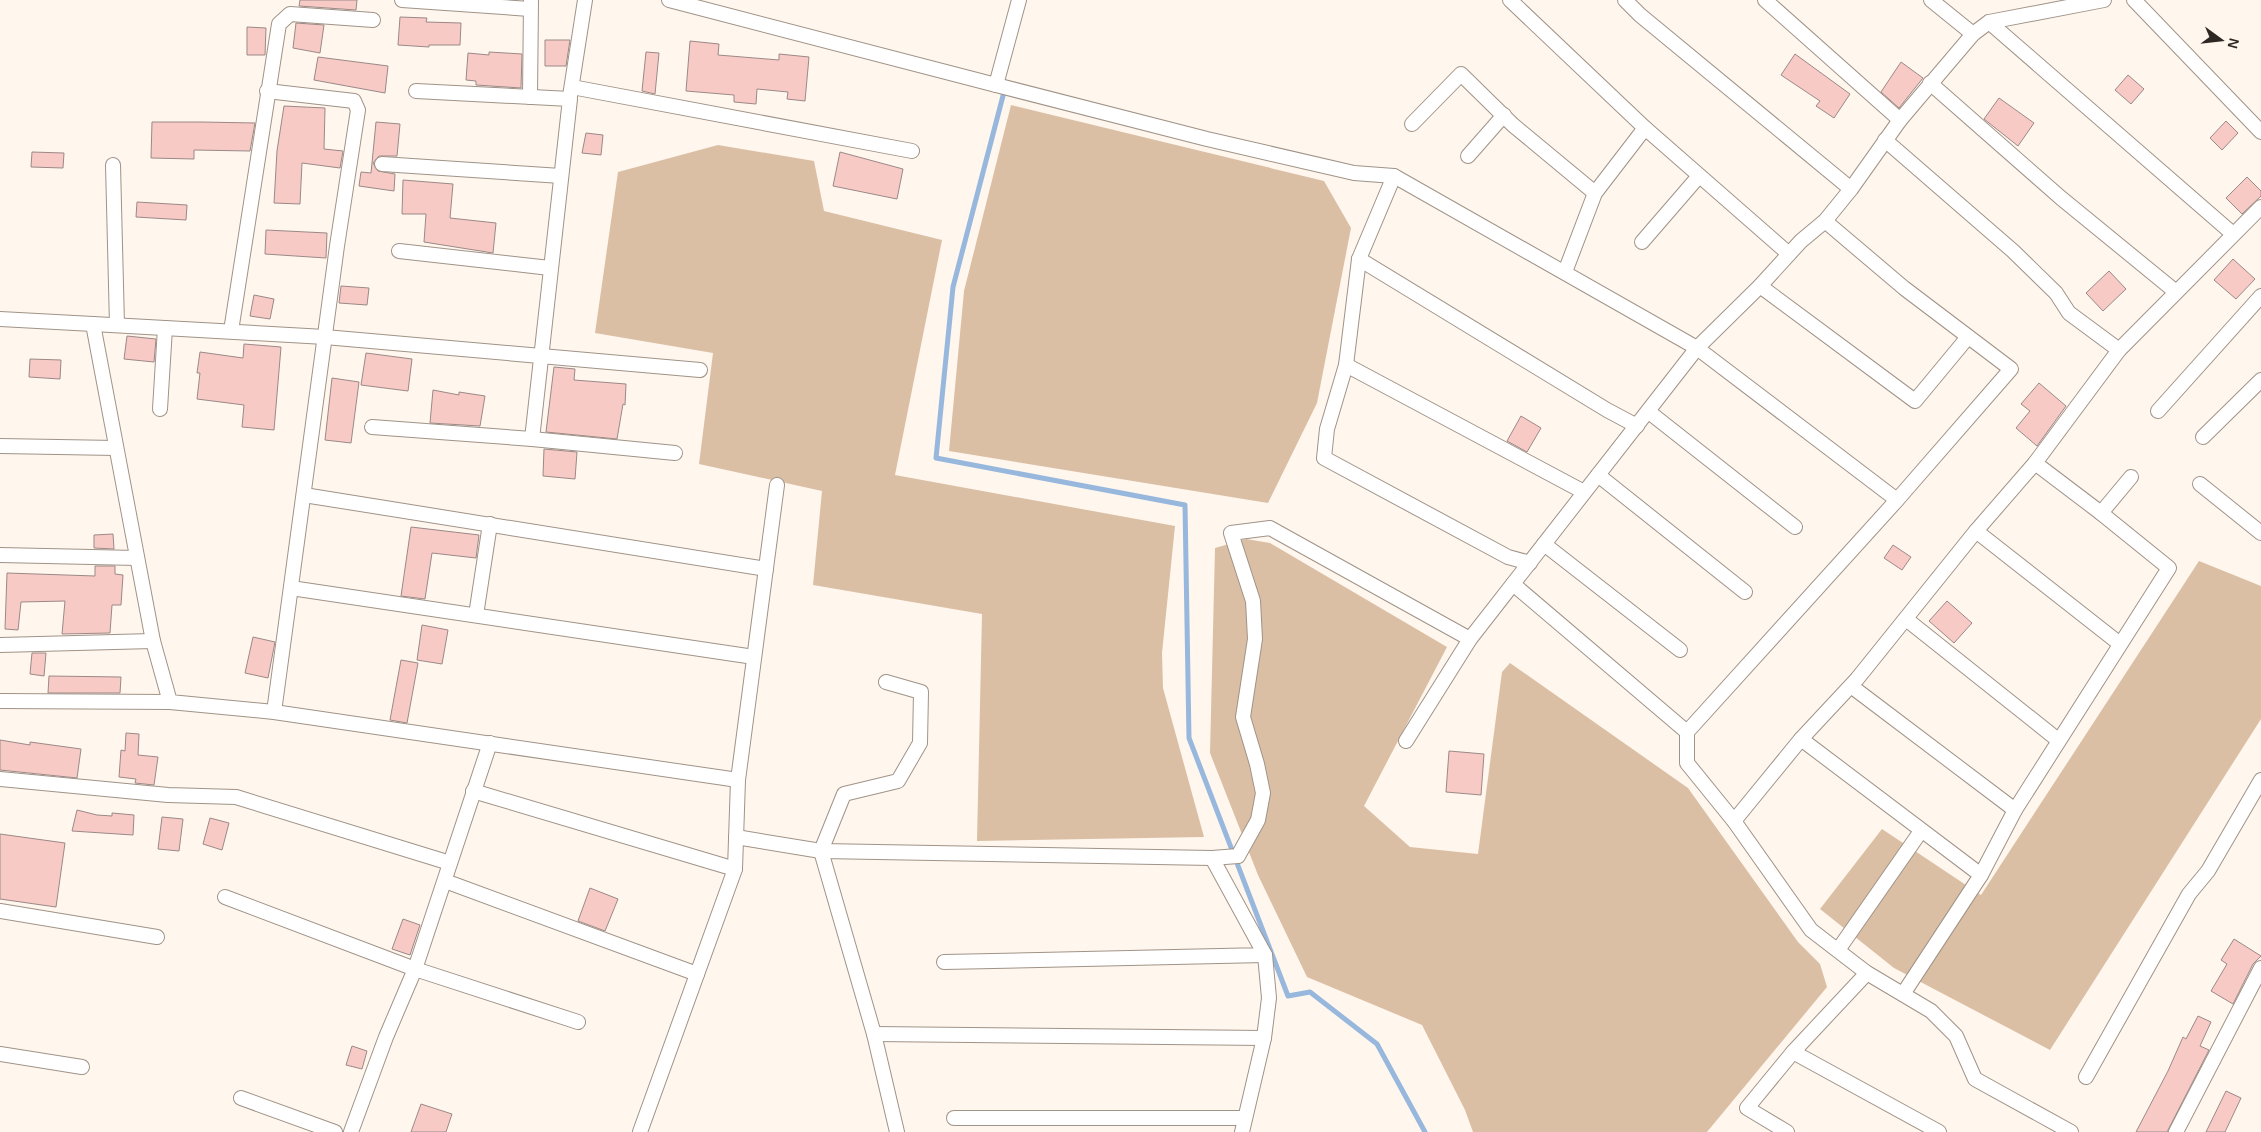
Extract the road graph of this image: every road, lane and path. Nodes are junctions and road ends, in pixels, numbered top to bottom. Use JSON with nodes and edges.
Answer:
{"nodes":[{"id":1,"x":402,"y":0,"type":"edge"},
{"id":2,"x":585,"y":0,"type":"edge"},
{"id":3,"x":669,"y":0,"type":"edge"},
{"id":4,"x":1019,"y":0,"type":"edge"},
{"id":5,"x":1510,"y":0,"type":"edge"},
{"id":6,"x":1625,"y":0,"type":"edge"},
{"id":7,"x":1765,"y":0,"type":"edge"},
{"id":8,"x":1931,"y":0,"type":"edge"},
{"id":9,"x":2104,"y":0,"type":"edge"},
{"id":10,"x":2134,"y":0,"type":"edge"},
{"id":11,"x":531,"y":4,"type":"edge"},
{"id":12,"x":373,"y":20,"type":"dead end"},
{"id":13,"x":1989,"y":22,"type":"junction"},
{"id":14,"x":1972,"y":34,"type":"junction"},
{"id":15,"x":1930,"y":83,"type":"junction"},
{"id":16,"x":996,"y":85,"type":"junction"},
{"id":17,"x":267,"y":91,"type":"junction"},
{"id":18,"x":416,"y":91,"type":"dead end"},
{"id":19,"x":571,"y":93,"type":"junction"},
{"id":20,"x":530,"y":97,"type":"junction"},
{"id":21,"x":1504,"y":116,"type":"junction"},
{"id":22,"x":1900,"y":120,"type":"junction"},
{"id":23,"x":1412,"y":124,"type":"dead end"},
{"id":24,"x":1645,"y":128,"type":"junction"},
{"id":25,"x":2261,"y":132,"type":"edge"},
{"id":26,"x":1885,"y":140,"type":"junction"},
{"id":27,"x":912,"y":150,"type":"dead end"},
{"id":28,"x":1468,"y":156,"type":"dead end"},
{"id":29,"x":382,"y":164,"type":"dead end"},
{"id":30,"x":113,"y":165,"type":"dead end"},
{"id":31,"x":561,"y":176,"type":"junction"},
{"id":32,"x":1394,"y":176,"type":"junction"},
{"id":33,"x":1699,"y":176,"type":"junction"},
{"id":34,"x":1851,"y":188,"type":"junction"},
{"id":35,"x":1595,"y":193,"type":"junction"},
{"id":36,"x":2261,"y":207,"type":"edge"},
{"id":37,"x":1824,"y":221,"type":"junction"},
{"id":38,"x":2233,"y":234,"type":"junction"},
{"id":39,"x":1642,"y":242,"type":"dead end"},
{"id":40,"x":399,"y":251,"type":"dead end"},
{"id":41,"x":1789,"y":254,"type":"junction"},
{"id":42,"x":1359,"y":259,"type":"junction"},
{"id":43,"x":550,"y":268,"type":"junction"},
{"id":44,"x":1565,"y":272,"type":"junction"},
{"id":45,"x":1760,"y":286,"type":"junction"},
{"id":46,"x":2176,"y":292,"type":"junction"},
{"id":47,"x":2261,"y":296,"type":"edge"},
{"id":48,"x":0,"y":319,"type":"edge"},
{"id":49,"x":93,"y":324,"type":"junction"},
{"id":50,"x":117,"y":325,"type":"junction"},
{"id":51,"x":165,"y":328,"type":"junction"},
{"id":52,"x":231,"y":331,"type":"junction"},
{"id":53,"x":1968,"y":336,"type":"junction"},
{"id":54,"x":325,"y":337,"type":"junction"},
{"id":55,"x":1697,"y":348,"type":"junction"},
{"id":56,"x":2119,"y":350,"type":"junction"},
{"id":57,"x":542,"y":356,"type":"junction"},
{"id":58,"x":1346,"y":365,"type":"junction"},
{"id":59,"x":700,"y":370,"type":"dead end"},
{"id":60,"x":2261,"y":380,"type":"edge"},
{"id":61,"x":160,"y":409,"type":"dead end"},
{"id":62,"x":2158,"y":411,"type":"dead end"},
{"id":63,"x":1648,"y":412,"type":"junction"},
{"id":64,"x":372,"y":426,"type":"dead end"},
{"id":65,"x":1637,"y":426,"type":"junction"},
{"id":66,"x":2202,"y":437,"type":"dead end"},
{"id":67,"x":532,"y":439,"type":"junction"},
{"id":68,"x":0,"y":446,"type":"edge"},
{"id":69,"x":116,"y":448,"type":"junction"},
{"id":70,"x":675,"y":453,"type":"dead end"},
{"id":71,"x":2035,"y":463,"type":"junction"},
{"id":72,"x":1598,"y":474,"type":"junction"},
{"id":73,"x":2130,"y":477,"type":"dead end"},
{"id":74,"x":2200,"y":484,"type":"dead end"},
{"id":75,"x":777,"y":485,"type":"dead end"},
{"id":76,"x":1584,"y":492,"type":"junction"},
{"id":77,"x":304,"y":495,"type":"junction"},
{"id":78,"x":1897,"y":500,"type":"junction"},
{"id":79,"x":2102,"y":513,"type":"junction"},
{"id":80,"x":490,"y":524,"type":"junction"},
{"id":81,"x":1795,"y":528,"type":"dead end"},
{"id":82,"x":1976,"y":531,"type":"junction"},
{"id":83,"x":2261,"y":533,"type":"edge"},
{"id":84,"x":1544,"y":544,"type":"junction"},
{"id":85,"x":0,"y":555,"type":"edge"},
{"id":86,"x":137,"y":558,"type":"junction"},
{"id":87,"x":1530,"y":563,"type":"junction"},
{"id":88,"x":766,"y":569,"type":"junction"},
{"id":89,"x":1513,"y":584,"type":"junction"},
{"id":90,"x":291,"y":588,"type":"junction"},
{"id":91,"x":1745,"y":592,"type":"dead end"},
{"id":92,"x":476,"y":615,"type":"junction"},
{"id":93,"x":1906,"y":619,"type":"junction"},
{"id":94,"x":1470,"y":640,"type":"junction"},
{"id":95,"x":153,"y":641,"type":"junction"},
{"id":96,"x":2120,"y":644,"type":"junction"},
{"id":97,"x":0,"y":645,"type":"edge"},
{"id":98,"x":1680,"y":650,"type":"dead end"},
{"id":99,"x":754,"y":657,"type":"junction"},
{"id":100,"x":886,"y":682,"type":"dead end"},
{"id":101,"x":1851,"y":686,"type":"junction"},
{"id":102,"x":0,"y":701,"type":"edge"},
{"id":103,"x":170,"y":702,"type":"junction"},
{"id":104,"x":274,"y":712,"type":"junction"},
{"id":105,"x":1687,"y":732,"type":"junction"},
{"id":106,"x":1801,"y":739,"type":"junction"},
{"id":107,"x":2058,"y":740,"type":"junction"},
{"id":108,"x":1406,"y":741,"type":"dead end"},
{"id":109,"x":490,"y":744,"type":"junction"},
{"id":110,"x":0,"y":779,"type":"edge"},
{"id":111,"x":738,"y":780,"type":"junction"},
{"id":112,"x":2261,"y":780,"type":"edge"},
{"id":113,"x":473,"y":791,"type":"junction"},
{"id":114,"x":2015,"y":810,"type":"junction"},
{"id":115,"x":1734,"y":821,"type":"junction"},
{"id":116,"x":1921,"y":831,"type":"junction"},
{"id":117,"x":736,"y":836,"type":"junction"},
{"id":118,"x":821,"y":851,"type":"junction"},
{"id":119,"x":1225,"y":857,"type":"junction"},
{"id":120,"x":450,"y":863,"type":"junction"},
{"id":121,"x":736,"y":869,"type":"junction"},
{"id":122,"x":1980,"y":875,"type":"junction"},
{"id":123,"x":445,"y":881,"type":"junction"},
{"id":124,"x":225,"y":897,"type":"dead end"},
{"id":125,"x":0,"y":911,"type":"edge"},
{"id":126,"x":157,"y":936,"type":"dead end"},
{"id":127,"x":1838,"y":950,"type":"junction"},
{"id":128,"x":1265,"y":955,"type":"junction"},
{"id":129,"x":944,"y":962,"type":"dead end"},
{"id":130,"x":2261,"y":968,"type":"edge"},
{"id":131,"x":416,"y":969,"type":"junction"},
{"id":132,"x":1867,"y":973,"type":"junction"},
{"id":133,"x":697,"y":974,"type":"junction"},
{"id":134,"x":1903,"y":994,"type":"junction"},
{"id":135,"x":578,"y":1022,"type":"dead end"},
{"id":136,"x":874,"y":1034,"type":"junction"},
{"id":137,"x":1264,"y":1038,"type":"junction"},
{"id":138,"x":1793,"y":1052,"type":"junction"},
{"id":139,"x":0,"y":1054,"type":"edge"},
{"id":140,"x":82,"y":1068,"type":"dead end"},
{"id":141,"x":2086,"y":1077,"type":"dead end"},
{"id":142,"x":241,"y":1098,"type":"dead end"},
{"id":143,"x":954,"y":1118,"type":"dead end"},
{"id":144,"x":1244,"y":1118,"type":"junction"},
{"id":145,"x":335,"y":1132,"type":"edge"},
{"id":146,"x":351,"y":1132,"type":"edge"},
{"id":147,"x":640,"y":1132,"type":"edge"},
{"id":148,"x":897,"y":1132,"type":"edge"},
{"id":149,"x":1242,"y":1132,"type":"edge"},
{"id":150,"x":1786,"y":1132,"type":"edge"},
{"id":151,"x":1940,"y":1132,"type":"edge"},
{"id":152,"x":2071,"y":1132,"type":"edge"},
{"id":153,"x":2176,"y":1132,"type":"edge"}],
"edges":[{"from":1,"to":11,"type":"street"},
{"from":2,"to":19,"type":"street"},
{"from":3,"to":16,"type":"street"},
{"from":4,"to":16,"type":"street"},
{"from":5,"to":24,"type":"street"},
{"from":6,"to":34,"type":"street"},
{"from":7,"to":22,"type":"street"},
{"from":8,"to":14,"type":"street"},
{"from":9,"to":13,"type":"street"},
{"from":10,"to":25,"type":"street"},
{"from":11,"to":20,"type":"street"},
{"from":12,"to":17,"type":"street"},
{"from":13,"to":14,"type":"street"},
{"from":13,"to":38,"type":"street"},
{"from":14,"to":15,"type":"street"},
{"from":15,"to":22,"type":"street"},
{"from":15,"to":46,"type":"street"},
{"from":16,"to":32,"type":"street"},
{"from":17,"to":52,"type":"street"},
{"from":17,"to":54,"type":"street"},
{"from":18,"to":20,"type":"street"},
{"from":19,"to":20,"type":"street"},
{"from":19,"to":27,"type":"street"},
{"from":19,"to":31,"type":"street"},
{"from":21,"to":23,"type":"street"},
{"from":21,"to":28,"type":"street"},
{"from":21,"to":35,"type":"street"},
{"from":22,"to":26,"type":"street"},
{"from":24,"to":33,"type":"street"},
{"from":24,"to":35,"type":"street"},
{"from":26,"to":34,"type":"street"},
{"from":26,"to":56,"type":"street"},
{"from":29,"to":31,"type":"street"},
{"from":30,"to":50,"type":"street"},
{"from":31,"to":43,"type":"street"},
{"from":32,"to":42,"type":"street"},
{"from":32,"to":44,"type":"street"},
{"from":33,"to":39,"type":"street"},
{"from":33,"to":41,"type":"street"},
{"from":34,"to":37,"type":"street"},
{"from":35,"to":44,"type":"street"},
{"from":36,"to":38,"type":"street"},
{"from":37,"to":41,"type":"street"},
{"from":37,"to":53,"type":"street"},
{"from":38,"to":46,"type":"street"},
{"from":40,"to":43,"type":"street"},
{"from":41,"to":45,"type":"street"},
{"from":42,"to":58,"type":"street"},
{"from":42,"to":65,"type":"street"},
{"from":43,"to":57,"type":"street"},
{"from":44,"to":55,"type":"street"},
{"from":45,"to":53,"type":"street"},
{"from":45,"to":55,"type":"street"},
{"from":46,"to":56,"type":"street"},
{"from":47,"to":62,"type":"street"},
{"from":48,"to":49,"type":"street"},
{"from":49,"to":50,"type":"street"},
{"from":49,"to":69,"type":"street"},
{"from":50,"to":51,"type":"street"},
{"from":51,"to":52,"type":"street"},
{"from":51,"to":61,"type":"street"},
{"from":52,"to":54,"type":"street"},
{"from":53,"to":78,"type":"street"},
{"from":54,"to":57,"type":"street"},
{"from":54,"to":77,"type":"street"},
{"from":55,"to":63,"type":"street"},
{"from":55,"to":78,"type":"street"},
{"from":56,"to":71,"type":"street"},
{"from":57,"to":59,"type":"street"},
{"from":57,"to":67,"type":"street"},
{"from":58,"to":76,"type":"street"},
{"from":58,"to":87,"type":"street"},
{"from":60,"to":66,"type":"street"},
{"from":63,"to":65,"type":"street"},
{"from":63,"to":81,"type":"street"},
{"from":64,"to":67,"type":"street"},
{"from":65,"to":72,"type":"street"},
{"from":67,"to":70,"type":"street"},
{"from":68,"to":69,"type":"street"},
{"from":69,"to":86,"type":"street"},
{"from":71,"to":79,"type":"street"},
{"from":71,"to":82,"type":"street"},
{"from":72,"to":76,"type":"street"},
{"from":72,"to":91,"type":"street"},
{"from":73,"to":79,"type":"street"},
{"from":74,"to":83,"type":"street"},
{"from":75,"to":88,"type":"street"},
{"from":76,"to":84,"type":"street"},
{"from":77,"to":80,"type":"street"},
{"from":77,"to":90,"type":"street"},
{"from":78,"to":105,"type":"street"},
{"from":79,"to":96,"type":"street"},
{"from":80,"to":88,"type":"street"},
{"from":80,"to":92,"type":"street"},
{"from":82,"to":93,"type":"street"},
{"from":82,"to":96,"type":"street"},
{"from":84,"to":87,"type":"street"},
{"from":84,"to":98,"type":"street"},
{"from":85,"to":86,"type":"street"},
{"from":86,"to":95,"type":"street"},
{"from":87,"to":89,"type":"street"},
{"from":88,"to":99,"type":"street"},
{"from":89,"to":94,"type":"street"},
{"from":89,"to":105,"type":"street"},
{"from":90,"to":92,"type":"street"},
{"from":90,"to":104,"type":"street"},
{"from":92,"to":99,"type":"street"},
{"from":93,"to":101,"type":"street"},
{"from":93,"to":107,"type":"street"},
{"from":94,"to":108,"type":"street"},
{"from":94,"to":119,"type":"street"},
{"from":95,"to":97,"type":"street"},
{"from":95,"to":103,"type":"street"},
{"from":96,"to":107,"type":"street"},
{"from":99,"to":111,"type":"street"},
{"from":100,"to":118,"type":"street"},
{"from":101,"to":106,"type":"street"},
{"from":101,"to":114,"type":"street"},
{"from":102,"to":103,"type":"street"},
{"from":103,"to":104,"type":"street"},
{"from":104,"to":109,"type":"street"},
{"from":105,"to":115,"type":"street"},
{"from":106,"to":115,"type":"street"},
{"from":106,"to":116,"type":"street"},
{"from":107,"to":114,"type":"street"},
{"from":109,"to":111,"type":"street"},
{"from":109,"to":113,"type":"street"},
{"from":110,"to":120,"type":"street"},
{"from":111,"to":117,"type":"street"},
{"from":112,"to":141,"type":"street"},
{"from":113,"to":120,"type":"street"},
{"from":113,"to":121,"type":"street"},
{"from":114,"to":122,"type":"street"},
{"from":115,"to":127,"type":"street"},
{"from":116,"to":122,"type":"street"},
{"from":116,"to":127,"type":"street"},
{"from":117,"to":118,"type":"street"},
{"from":117,"to":121,"type":"street"},
{"from":118,"to":119,"type":"street"},
{"from":118,"to":136,"type":"street"},
{"from":119,"to":128,"type":"street"},
{"from":120,"to":123,"type":"street"},
{"from":121,"to":133,"type":"street"},
{"from":122,"to":134,"type":"street"},
{"from":123,"to":131,"type":"street"},
{"from":123,"to":133,"type":"street"},
{"from":124,"to":131,"type":"street"},
{"from":125,"to":126,"type":"street"},
{"from":127,"to":132,"type":"street"},
{"from":128,"to":129,"type":"street"},
{"from":128,"to":137,"type":"street"},
{"from":130,"to":153,"type":"street"},
{"from":131,"to":135,"type":"street"},
{"from":131,"to":146,"type":"street"},
{"from":132,"to":134,"type":"street"},
{"from":132,"to":138,"type":"street"},
{"from":133,"to":147,"type":"street"},
{"from":134,"to":152,"type":"street"},
{"from":136,"to":137,"type":"street"},
{"from":136,"to":148,"type":"street"},
{"from":137,"to":144,"type":"street"},
{"from":138,"to":150,"type":"street"},
{"from":138,"to":151,"type":"street"},
{"from":139,"to":140,"type":"street"},
{"from":142,"to":145,"type":"street"},
{"from":143,"to":144,"type":"street"},
{"from":144,"to":149,"type":"street"}]}
